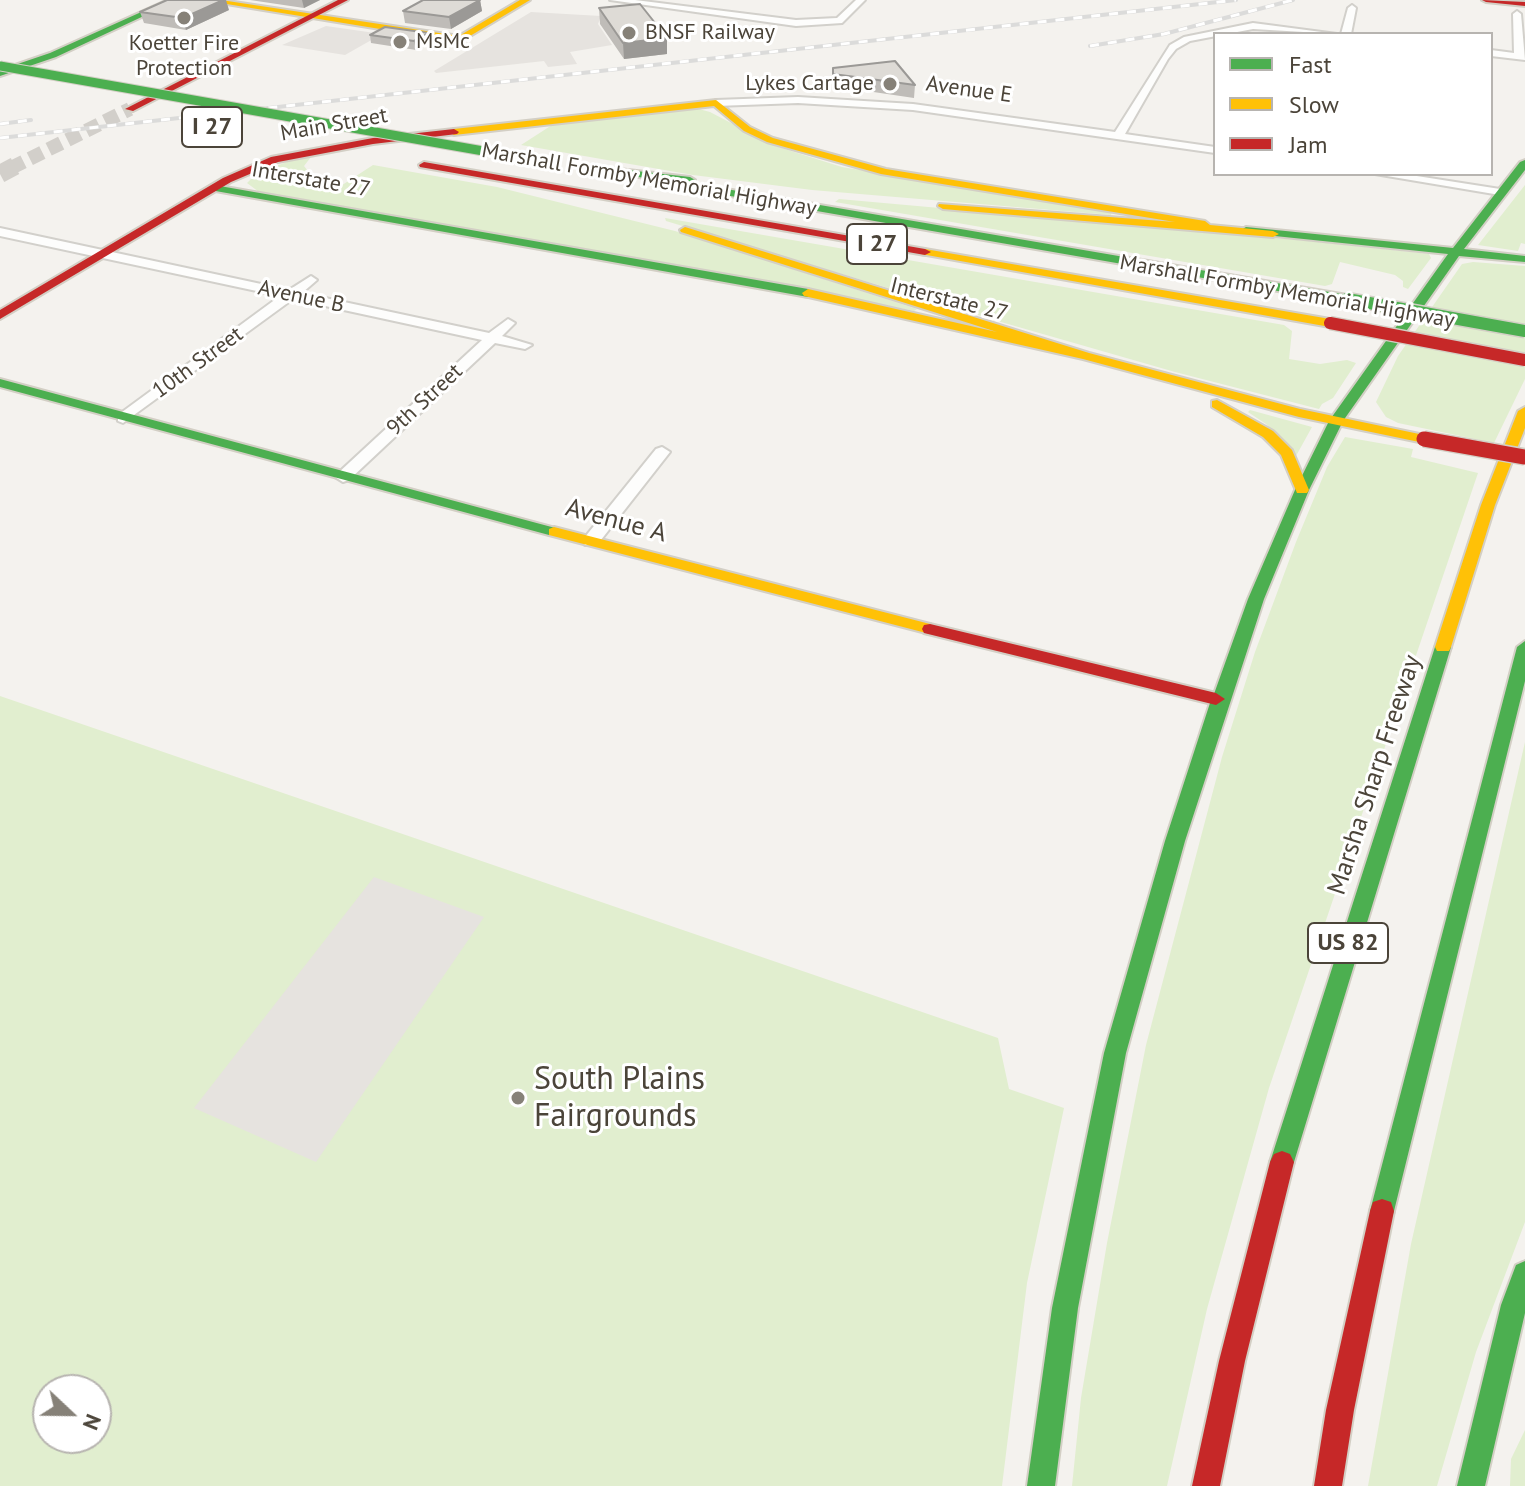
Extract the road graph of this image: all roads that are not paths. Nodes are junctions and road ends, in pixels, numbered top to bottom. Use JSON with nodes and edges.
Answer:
{"nodes":[{"id":1,"x":174,"y":0,"type":"edge"},
{"id":2,"x":206,"y":0,"type":"edge"},
{"id":3,"x":344,"y":0,"type":"edge"},
{"id":4,"x":526,"y":0,"type":"edge"},
{"id":5,"x":614,"y":0,"type":"edge"},
{"id":6,"x":697,"y":0,"type":"edge"},
{"id":7,"x":861,"y":0,"type":"edge"},
{"id":8,"x":1486,"y":0,"type":"edge"},
{"id":9,"x":1503,"y":0,"type":"edge"},
{"id":10,"x":240,"y":7,"type":"junction"},
{"id":11,"x":1522,"y":7,"type":"edge"},
{"id":12,"x":1352,"y":8,"type":"dead end"},
{"id":13,"x":684,"y":9,"type":"junction"},
{"id":14,"x":135,"y":17,"type":"junction"},
{"id":15,"x":310,"y":17,"type":"junction"},
{"id":16,"x":1220,"y":32,"type":"edge"},
{"id":17,"x":1317,"y":32,"type":"edge"},
{"id":18,"x":1346,"y":32,"type":"edge"},
{"id":19,"x":1213,"y":33,"type":"edge"},
{"id":20,"x":1493,"y":53,"type":"edge"},
{"id":21,"x":0,"y":54,"type":"edge"},
{"id":22,"x":1522,"y":57,"type":"edge"},
{"id":23,"x":0,"y":66,"type":"edge"},
{"id":24,"x":0,"y":73,"type":"edge"},
{"id":25,"x":206,"y":101,"type":"junction"},
{"id":26,"x":716,"y":103,"type":"junction"},
{"id":27,"x":110,"y":108,"type":"tunnel mouth"},
{"id":28,"x":130,"y":109,"type":"tunnel mouth"},
{"id":29,"x":157,"y":117,"type":"dead end"},
{"id":30,"x":1118,"y":136,"type":"junction"},
{"id":31,"x":282,"y":139,"type":"dead end"},
{"id":32,"x":1213,"y":150,"type":"edge"},
{"id":33,"x":497,"y":153,"type":"dead end"},
{"id":34,"x":408,"y":162,"type":"junction"},
{"id":35,"x":1525,"y":163,"type":"edge"},
{"id":36,"x":1394,"y":176,"type":"edge"},
{"id":37,"x":214,"y":188,"type":"junction"},
{"id":38,"x":1500,"y":192,"type":"junction"},
{"id":39,"x":883,"y":200,"type":"dead end"},
{"id":40,"x":928,"y":205,"type":"dead end"},
{"id":41,"x":1483,"y":215,"type":"junction"},
{"id":42,"x":0,"y":232,"type":"edge"},
{"id":43,"x":1273,"y":234,"type":"junction"},
{"id":44,"x":1347,"y":239,"type":"junction"},
{"id":45,"x":1457,"y":250,"type":"junction"},
{"id":46,"x":103,"y":254,"type":"junction"},
{"id":47,"x":1525,"y":259,"type":"edge"},
{"id":48,"x":311,"y":280,"type":"dead end"},
{"id":49,"x":291,"y":295,"type":"junction"},
{"id":50,"x":0,"y":315,"type":"edge"},
{"id":51,"x":508,"y":323,"type":"dead end"},
{"id":52,"x":1525,"y":331,"type":"edge"},
{"id":53,"x":492,"y":338,"type":"junction"},
{"id":54,"x":525,"y":345,"type":"dead end"},
{"id":55,"x":1085,"y":356,"type":"junction"},
{"id":56,"x":1525,"y":360,"type":"edge"},
{"id":57,"x":1131,"y":370,"type":"junction"},
{"id":58,"x":0,"y":383,"type":"edge"},
{"id":59,"x":1525,"y":411,"type":"edge"},
{"id":60,"x":123,"y":418,"type":"junction"},
{"id":61,"x":1336,"y":421,"type":"junction"},
{"id":62,"x":662,"y":452,"type":"dead end"},
{"id":63,"x":1525,"y":457,"type":"edge"},
{"id":64,"x":343,"y":477,"type":"junction"},
{"id":65,"x":1302,"y":490,"type":"junction"},
{"id":66,"x":591,"y":541,"type":"junction"},
{"id":67,"x":1525,"y":647,"type":"edge"},
{"id":68,"x":1220,"y":700,"type":"junction"},
{"id":69,"x":1525,"y":1274,"type":"edge"},
{"id":70,"x":1041,"y":1486,"type":"edge"},
{"id":71,"x":1206,"y":1486,"type":"edge"},
{"id":72,"x":1328,"y":1486,"type":"edge"},
{"id":73,"x":1471,"y":1486,"type":"edge"}],
"edges":[{"from":1,"to":14,"type":"main road"},
{"from":2,"to":10,"type":"main road"},
{"from":3,"to":15,"type":"main road"},
{"from":4,"to":15,"type":"main road"},
{"from":5,"to":13,"type":"street"},
{"from":6,"to":13,"type":"street"},
{"from":7,"to":13,"type":"street"},
{"from":8,"to":11,"type":"main road"},
{"from":9,"to":11,"type":"main road"},
{"from":10,"to":14,"type":"main road"},
{"from":10,"to":15,"type":"main road"},
{"from":11,"to":22,"type":"street"},
{"from":12,"to":18,"type":"street"},
{"from":14,"to":24,"type":"main road"},
{"from":15,"to":28,"type":"main road"},
{"from":16,"to":17,"type":"street"},
{"from":19,"to":30,"type":"street"},
{"from":20,"to":22,"type":"street"},
{"from":21,"to":25,"type":"main road","bridge":true},
{"from":23,"to":25,"type":"main road","name":"Marshall Formby Memorial Highway","number":"I 27","bridge":true},
{"from":25,"to":33,"type":"main road","name":"Marshall Formby Memorial Highway","number":"I 27","bridge":true},
{"from":26,"to":30,"type":"street","name":"Avenue E"},
{"from":26,"to":37,"type":"main road","name":"Main Street"},
{"from":26,"to":43,"type":"main road"},
{"from":27,"to":29,"type":"main road","number":"I 27"},
{"from":30,"to":32,"type":"street","name":"Avenue E"},
{"from":31,"to":34,"type":"main road","name":"Marshall Formby Memorial Highway","number":"I 27"},
{"from":34,"to":55,"type":"main road"},
{"from":34,"to":56,"type":"main road","name":"Marshall Formby Memorial Highway","number":"I 27","bridge":true},
{"from":35,"to":38,"type":"main road"},
{"from":36,"to":38,"type":"street"},
{"from":37,"to":46,"type":"main road","name":"Main Street"},
{"from":37,"to":55,"type":"main road","name":"Interstate 27"},
{"from":38,"to":41,"type":"main road"},
{"from":39,"to":52,"type":"main road","name":"Marshall Formby Memorial Highway","number":"I 27","bridge":true},
{"from":40,"to":43,"type":"main road"},
{"from":41,"to":44,"type":"main road"},
{"from":41,"to":45,"type":"main road"},
{"from":42,"to":46,"type":"street","name":"Avenue B"},
{"from":43,"to":44,"type":"main road"},
{"from":44,"to":45,"type":"main road"},
{"from":45,"to":47,"type":"main road"},
{"from":45,"to":61,"type":"main road"},
{"from":46,"to":49,"type":"street","name":"Avenue B"},
{"from":46,"to":50,"type":"main road","name":"Main Street"},
{"from":48,"to":49,"type":"street","name":"10th Street"},
{"from":49,"to":53,"type":"street","name":"Avenue B"},
{"from":49,"to":60,"type":"street","name":"10th Street"},
{"from":51,"to":53,"type":"street","name":"9th Street"},
{"from":53,"to":54,"type":"street","name":"Avenue B"},
{"from":53,"to":64,"type":"street","name":"9th Street"},
{"from":55,"to":57,"type":"main road","name":"Interstate 27"},
{"from":57,"to":61,"type":"main road","name":"Interstate 27"},
{"from":57,"to":65,"type":"main road"},
{"from":58,"to":60,"type":"main road","name":"Avenue A"},
{"from":59,"to":71,"type":"main road","name":"Marsha Sharp Freeway","number":"US 82"},
{"from":60,"to":64,"type":"main road","name":"Avenue A"},
{"from":61,"to":63,"type":"main road","name":"Interstate 27","bridge":true},
{"from":61,"to":65,"type":"main road"},
{"from":62,"to":66,"type":"street"},
{"from":64,"to":66,"type":"main road","name":"Avenue A"},
{"from":65,"to":68,"type":"main road"},
{"from":66,"to":68,"type":"main road","name":"Avenue A"},
{"from":67,"to":72,"type":"main road"},
{"from":68,"to":70,"type":"main road"},
{"from":69,"to":73,"type":"main road"}]}
